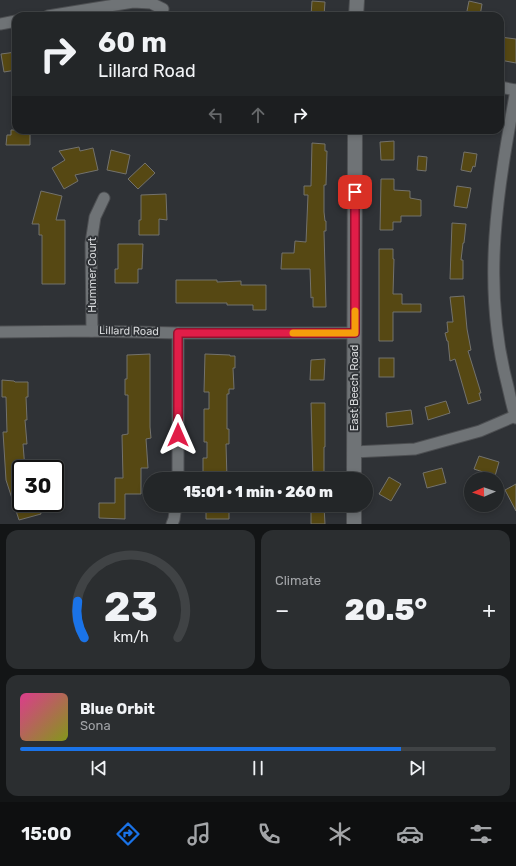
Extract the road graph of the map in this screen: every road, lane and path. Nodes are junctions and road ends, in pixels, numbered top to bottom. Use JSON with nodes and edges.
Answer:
{"nodes":[{"id":1,"x":357,"y":0,"type":"edge"},
{"id":2,"x":163,"y":10,"type":"dead end"},
{"id":3,"x":72,"y":12,"type":"edge"},
{"id":4,"x":356,"y":12,"type":"edge"},
{"id":5,"x":12,"y":22,"type":"edge"},
{"id":6,"x":0,"y":24,"type":"edge"},
{"id":7,"x":504,"y":88,"type":"edge"},
{"id":8,"x":516,"y":90,"type":"edge"},
{"id":9,"x":355,"y":134,"type":"edge"},
{"id":10,"x":104,"y":198,"type":"dead end"},
{"id":11,"x":92,"y":330,"type":"junction"},
{"id":12,"x":0,"y":332,"type":"edge"},
{"id":13,"x":178,"y":333,"type":"junction"},
{"id":14,"x":355,"y":333,"type":"junction"},
{"id":15,"x":516,"y":417,"type":"edge"},
{"id":16,"x":354,"y":452,"type":"junction"},
{"id":17,"x":178,"y":472,"type":"edge"},
{"id":18,"x":354,"y":472,"type":"edge"},
{"id":19,"x":175,"y":512,"type":"edge"},
{"id":20,"x":354,"y":512,"type":"edge"},
{"id":21,"x":172,"y":524,"type":"edge"},
{"id":22,"x":354,"y":524,"type":"edge"}],
"edges":[{"from":1,"to":4,"type":"street"},
{"from":2,"to":3,"type":"street"},
{"from":5,"to":6,"type":"street"},
{"from":7,"to":8,"type":"street"},
{"from":8,"to":15,"type":"street"},
{"from":9,"to":14,"type":"street","name":"East Beech Road"},
{"from":10,"to":11,"type":"street","name":"Hummer Court"},
{"from":11,"to":12,"type":"street","name":"Lillard Road"},
{"from":11,"to":13,"type":"street","name":"Lillard Road"},
{"from":13,"to":14,"type":"street","name":"Lillard Road"},
{"from":13,"to":17,"type":"street"},
{"from":14,"to":16,"type":"street","name":"East Beech Road"},
{"from":15,"to":16,"type":"street"},
{"from":16,"to":18,"type":"street","name":"East Beech Road"},
{"from":19,"to":21,"type":"street"},
{"from":20,"to":22,"type":"street"}]}
